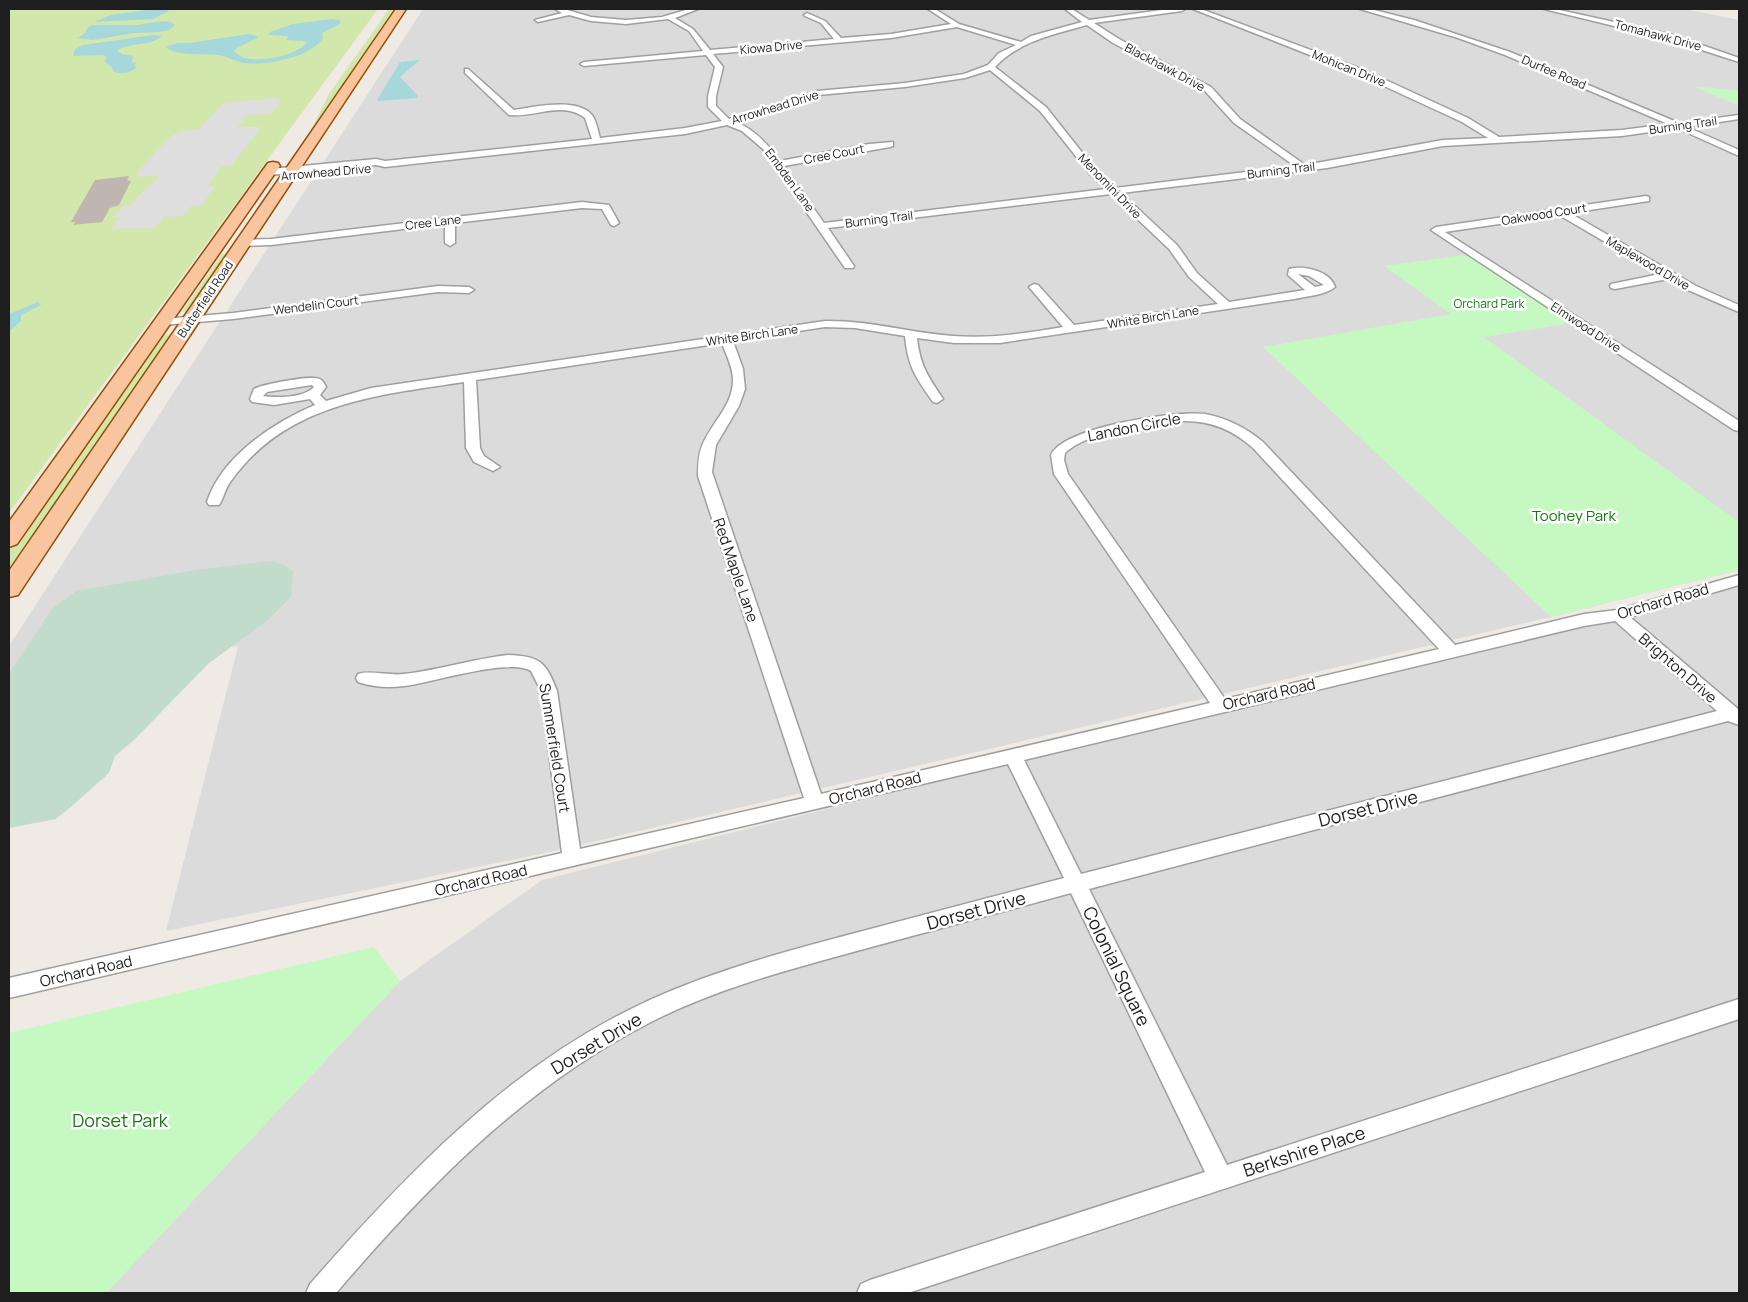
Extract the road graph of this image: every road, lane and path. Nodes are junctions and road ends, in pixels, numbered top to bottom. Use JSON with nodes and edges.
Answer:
{"nodes":[{"id":1,"x":401,"y":9,"type":"edge"},
{"id":2,"x":558,"y":9,"type":"edge"},
{"id":3,"x":695,"y":9,"type":"edge"},
{"id":4,"x":931,"y":9,"type":"edge"},
{"id":5,"x":1068,"y":9,"type":"edge"},
{"id":6,"x":1182,"y":9,"type":"edge"},
{"id":7,"x":1196,"y":9,"type":"edge"},
{"id":8,"x":1363,"y":9,"type":"edge"},
{"id":9,"x":1547,"y":9,"type":"edge"},
{"id":10,"x":569,"y":13,"type":"junction"},
{"id":11,"x":807,"y":15,"type":"dead end"},
{"id":12,"x":669,"y":17,"type":"junction"},
{"id":13,"x":538,"y":20,"type":"dead end"},
{"id":14,"x":1088,"y":22,"type":"junction"},
{"id":15,"x":957,"y":24,"type":"junction"},
{"id":16,"x":839,"y":40,"type":"junction"},
{"id":17,"x":1021,"y":44,"type":"junction"},
{"id":18,"x":710,"y":53,"type":"junction"},
{"id":19,"x":1739,"y":60,"type":"edge"},
{"id":20,"x":584,"y":64,"type":"dead end"},
{"id":21,"x":991,"y":67,"type":"junction"},
{"id":22,"x":468,"y":71,"type":"dead end"},
{"id":23,"x":1739,"y":117,"type":"edge"},
{"id":24,"x":728,"y":122,"type":"junction"},
{"id":25,"x":1678,"y":126,"type":"junction"},
{"id":26,"x":1496,"y":139,"type":"junction"},
{"id":27,"x":596,"y":141,"type":"junction"},
{"id":28,"x":890,"y":144,"type":"dead end"},
{"id":29,"x":1739,"y":153,"type":"edge"},
{"id":30,"x":280,"y":156,"type":"dead end"},
{"id":31,"x":779,"y":164,"type":"junction"},
{"id":32,"x":1303,"y":168,"type":"junction"},
{"id":33,"x":268,"y":174,"type":"junction"},
{"id":34,"x":290,"y":174,"type":"junction"},
{"id":35,"x":1113,"y":191,"type":"junction"},
{"id":36,"x":1646,"y":199,"type":"dead end"},
{"id":37,"x":1559,"y":212,"type":"junction"},
{"id":38,"x":450,"y":220,"type":"junction"},
{"id":39,"x":614,"y":223,"type":"dead end"},
{"id":40,"x":822,"y":226,"type":"junction"},
{"id":41,"x":1441,"y":230,"type":"joint"},
{"id":42,"x":242,"y":243,"type":"junction"},
{"id":43,"x":450,"y":243,"type":"dead end"},
{"id":44,"x":849,"y":266,"type":"dead end"},
{"id":45,"x":1670,"y":276,"type":"junction"},
{"id":46,"x":1615,"y":286,"type":"dead end"},
{"id":47,"x":1034,"y":287,"type":"dead end"},
{"id":48,"x":469,"y":290,"type":"dead end"},
{"id":49,"x":1314,"y":292,"type":"junction"},
{"id":50,"x":1227,"y":307,"type":"junction"},
{"id":51,"x":1739,"y":308,"type":"edge"},
{"id":52,"x":190,"y":321,"type":"junction"},
{"id":53,"x":163,"y":322,"type":"junction"},
{"id":54,"x":1072,"y":330,"type":"junction"},
{"id":55,"x":911,"y":333,"type":"junction"},
{"id":56,"x":726,"y":339,"type":"junction"},
{"id":57,"x":470,"y":378,"type":"junction"},
{"id":58,"x":313,"y":395,"type":"dead end"},
{"id":59,"x":937,"y":399,"type":"dead end"},
{"id":60,"x":322,"y":406,"type":"junction"},
{"id":61,"x":1739,"y":427,"type":"edge"},
{"id":62,"x":493,"y":467,"type":"dead end"},
{"id":63,"x":214,"y":502,"type":"dead end"},
{"id":64,"x":9,"y":538,"type":"edge"},
{"id":65,"x":1739,"y":580,"type":"edge"},
{"id":66,"x":9,"y":589,"type":"edge"},
{"id":67,"x":1618,"y":615,"type":"junction"},
{"id":68,"x":1451,"y":651,"type":"junction"},
{"id":69,"x":364,"y":678,"type":"dead end"},
{"id":70,"x":1221,"y":706,"type":"junction"},
{"id":71,"x":1736,"y":718,"type":"edge"},
{"id":72,"x":1013,"y":755,"type":"junction"},
{"id":73,"x":815,"y":803,"type":"junction"},
{"id":74,"x":572,"y":858,"type":"junction"},
{"id":75,"x":1076,"y":883,"type":"junction"},
{"id":76,"x":9,"y":988,"type":"edge"},
{"id":77,"x":1739,"y":1009,"type":"edge"},
{"id":78,"x":1221,"y":1178,"type":"junction"},
{"id":79,"x":319,"y":1293,"type":"edge"},
{"id":80,"x":870,"y":1293,"type":"edge"}],
"edges":[{"from":1,"to":34,"type":"main road","name":"Butterfield Road"},
{"from":2,"to":10,"type":"street"},
{"from":3,"to":12,"type":"street"},
{"from":4,"to":15,"type":"street"},
{"from":5,"to":14,"type":"street","name":"Blackhawk Drive"},
{"from":6,"to":14,"type":"street","name":"Arrowhead Drive"},
{"from":7,"to":26,"type":"street","name":"Mohican Drive"},
{"from":8,"to":25,"type":"street","name":"Durfee Road"},
{"from":9,"to":19,"type":"street","name":"Tomahawk Drive"},
{"from":10,"to":12,"type":"street"},
{"from":10,"to":13,"type":"street"},
{"from":11,"to":16,"type":"street"},
{"from":12,"to":18,"type":"street","name":"Embden Lane"},
{"from":14,"to":17,"type":"street","name":"Arrowhead Drive"},
{"from":14,"to":32,"type":"street","name":"Blackhawk Drive"},
{"from":15,"to":16,"type":"street","name":"Kiowa Drive"},
{"from":15,"to":17,"type":"street"},
{"from":16,"to":18,"type":"street","name":"Kiowa Drive"},
{"from":17,"to":21,"type":"street","name":"Arrowhead Drive"},
{"from":18,"to":20,"type":"street","name":"Kiowa Drive"},
{"from":18,"to":24,"type":"street","name":"Embden Lane"},
{"from":21,"to":24,"type":"street","name":"Arrowhead Drive"},
{"from":21,"to":35,"type":"street","name":"Menomini Drive"},
{"from":22,"to":27,"type":"street"},
{"from":23,"to":25,"type":"street","name":"Burning Trail"},
{"from":24,"to":27,"type":"street","name":"Arrowhead Drive"},
{"from":24,"to":31,"type":"street","name":"Embden Lane"},
{"from":25,"to":26,"type":"street","name":"Burning Trail"},
{"from":25,"to":29,"type":"street","name":"Durfee Road"},
{"from":26,"to":32,"type":"street","name":"Burning Trail"},
{"from":27,"to":34,"type":"street","name":"Arrowhead Drive"},
{"from":28,"to":31,"type":"street","name":"Cree Court"},
{"from":30,"to":33,"type":"main road","name":"Butterfield Road"},
{"from":31,"to":40,"type":"street","name":"Embden Lane"},
{"from":32,"to":35,"type":"street","name":"Burning Trail"},
{"from":33,"to":34,"type":"street","name":"Arrowhead Drive"},
{"from":33,"to":53,"type":"main road","name":"Butterfield Road"},
{"from":34,"to":42,"type":"main road","name":"Butterfield Road"},
{"from":35,"to":40,"type":"street","name":"Burning Trail"},
{"from":35,"to":50,"type":"street","name":"Menomini Drive"},
{"from":36,"to":37,"type":"street","name":"Oakwood Court"},
{"from":37,"to":41,"type":"street","name":"Oakwood Court"},
{"from":37,"to":45,"type":"street","name":"Maplewood Drive"},
{"from":38,"to":39,"type":"street","name":"Cree Lane"},
{"from":38,"to":42,"type":"street","name":"Cree Lane"},
{"from":38,"to":43,"type":"street"},
{"from":40,"to":44,"type":"street","name":"Embden Lane"},
{"from":41,"to":61,"type":"street","name":"Elmwood Drive"},
{"from":42,"to":52,"type":"main road","name":"Butterfield Road"},
{"from":45,"to":46,"type":"street"},
{"from":45,"to":51,"type":"street","name":"Maplewood Drive"},
{"from":47,"to":54,"type":"street"},
{"from":48,"to":52,"type":"street","name":"Wendelin Court"},
{"from":49,"to":49,"type":"street","name":"White Birch Lane"},
{"from":49,"to":50,"type":"street","name":"White Birch Lane"},
{"from":50,"to":54,"type":"street","name":"White Birch Lane"},
{"from":52,"to":53,"type":"street","name":"Wendelin Court"},
{"from":52,"to":66,"type":"main road","name":"Butterfield Road"},
{"from":53,"to":64,"type":"main road","name":"Butterfield Road"},
{"from":54,"to":55,"type":"street","name":"White Birch Lane"},
{"from":55,"to":56,"type":"street","name":"White Birch Lane"},
{"from":55,"to":59,"type":"street"},
{"from":56,"to":57,"type":"street","name":"White Birch Lane"},
{"from":56,"to":73,"type":"street","name":"Red Maple Lane"},
{"from":57,"to":60,"type":"street","name":"White Birch Lane"},
{"from":57,"to":62,"type":"street"},
{"from":58,"to":60,"type":"street"},
{"from":60,"to":63,"type":"street","name":"White Birch Lane"},
{"from":65,"to":67,"type":"street","name":"Orchard Road"},
{"from":67,"to":68,"type":"street","name":"Orchard Road"},
{"from":67,"to":71,"type":"street","name":"Brighton Drive"},
{"from":68,"to":70,"type":"street","name":"Orchard Road"},
{"from":68,"to":70,"type":"street","name":"Landon Circle"},
{"from":69,"to":74,"type":"street","name":"Summerfield Court"},
{"from":70,"to":72,"type":"street","name":"Orchard Road"},
{"from":71,"to":75,"type":"street","name":"Dorset Drive"},
{"from":72,"to":73,"type":"street","name":"Orchard Road"},
{"from":72,"to":75,"type":"street","name":"Colonial Square"},
{"from":73,"to":74,"type":"street","name":"Orchard Road"},
{"from":74,"to":76,"type":"street","name":"Orchard Road"},
{"from":75,"to":78,"type":"street","name":"Colonial Square"},
{"from":75,"to":79,"type":"street","name":"Dorset Drive"},
{"from":77,"to":78,"type":"street","name":"Berkshire Place"},
{"from":78,"to":80,"type":"street","name":"Berkshire Place"}]}
